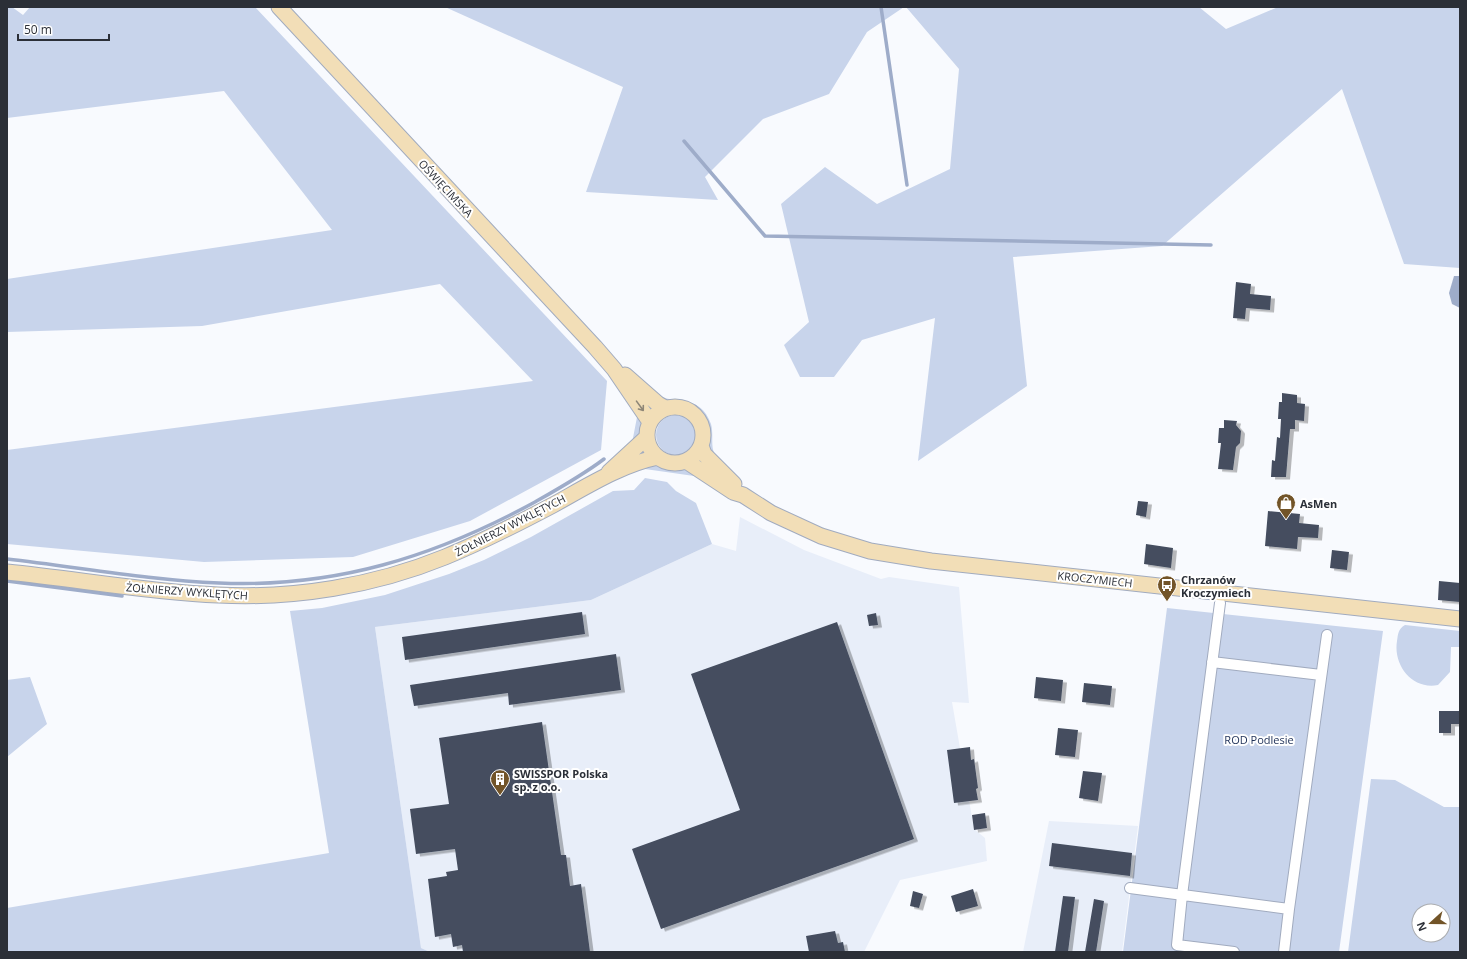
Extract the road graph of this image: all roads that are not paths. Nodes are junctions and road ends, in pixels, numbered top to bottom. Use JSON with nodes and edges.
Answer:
{"nodes":[{"id":1,"x":279,"y":7,"type":"edge"},
{"id":2,"x":614,"y":369,"type":"junction"},
{"id":3,"x":665,"y":408,"type":"junction"},
{"id":4,"x":650,"y":422,"type":"junction"},
{"id":5,"x":647,"y":437,"type":"junction"},
{"id":6,"x":701,"y":446,"type":"junction"},
{"id":7,"x":658,"y":457,"type":"junction"},
{"id":8,"x":686,"y":461,"type":"junction"},
{"id":9,"x":607,"y":474,"type":"junction"},
{"id":10,"x":743,"y":495,"type":"junction"},
{"id":11,"x":7,"y":572,"type":"edge"},
{"id":12,"x":1220,"y":603,"type":"dead end"},
{"id":13,"x":1460,"y":619,"type":"edge"},
{"id":14,"x":1327,"y":635,"type":"dead end"},
{"id":15,"x":1212,"y":662,"type":"junction"},
{"id":16,"x":1321,"y":675,"type":"junction"},
{"id":17,"x":1130,"y":888,"type":"dead end"},
{"id":18,"x":1182,"y":895,"type":"junction"},
{"id":19,"x":1288,"y":909,"type":"junction"},
{"id":20,"x":1234,"y":952,"type":"edge"},
{"id":21,"x":1284,"y":952,"type":"edge"}],
"edges":[{"from":1,"to":2,"type":"main road","name":"OŚWIĘCIMSKA"},
{"from":2,"to":3,"type":"main road","name":"OŚWIĘCIMSKA"},
{"from":2,"to":4,"type":"main road","name":"OŚWIĘCIMSKA","one_way":true},
{"from":3,"to":4,"type":"main road"},
{"from":3,"to":6,"type":"main road"},
{"from":4,"to":5,"type":"main road"},
{"from":5,"to":7,"type":"main road"},
{"from":5,"to":9,"type":"main road","name":"ŻOŁNIERZY WYKLĘTYCH"},
{"from":6,"to":8,"type":"main road"},
{"from":6,"to":10,"type":"main road","name":"KROCZYMIECH"},
{"from":7,"to":8,"type":"main road"},
{"from":7,"to":9,"type":"main road","name":"ŻOŁNIERZY WYKLĘTYCH"},
{"from":8,"to":10,"type":"main road","name":"KROCZYMIECH"},
{"from":9,"to":11,"type":"main road","name":"ŻOŁNIERZY WYKLĘTYCH"},
{"from":10,"to":13,"type":"main road","name":"KROCZYMIECH"},
{"from":12,"to":15,"type":"street"},
{"from":14,"to":16,"type":"street"},
{"from":15,"to":16,"type":"street"},
{"from":15,"to":18,"type":"street"},
{"from":16,"to":19,"type":"street"},
{"from":17,"to":18,"type":"street"},
{"from":18,"to":19,"type":"street"},
{"from":18,"to":20,"type":"street"},
{"from":19,"to":21,"type":"street"}]}
